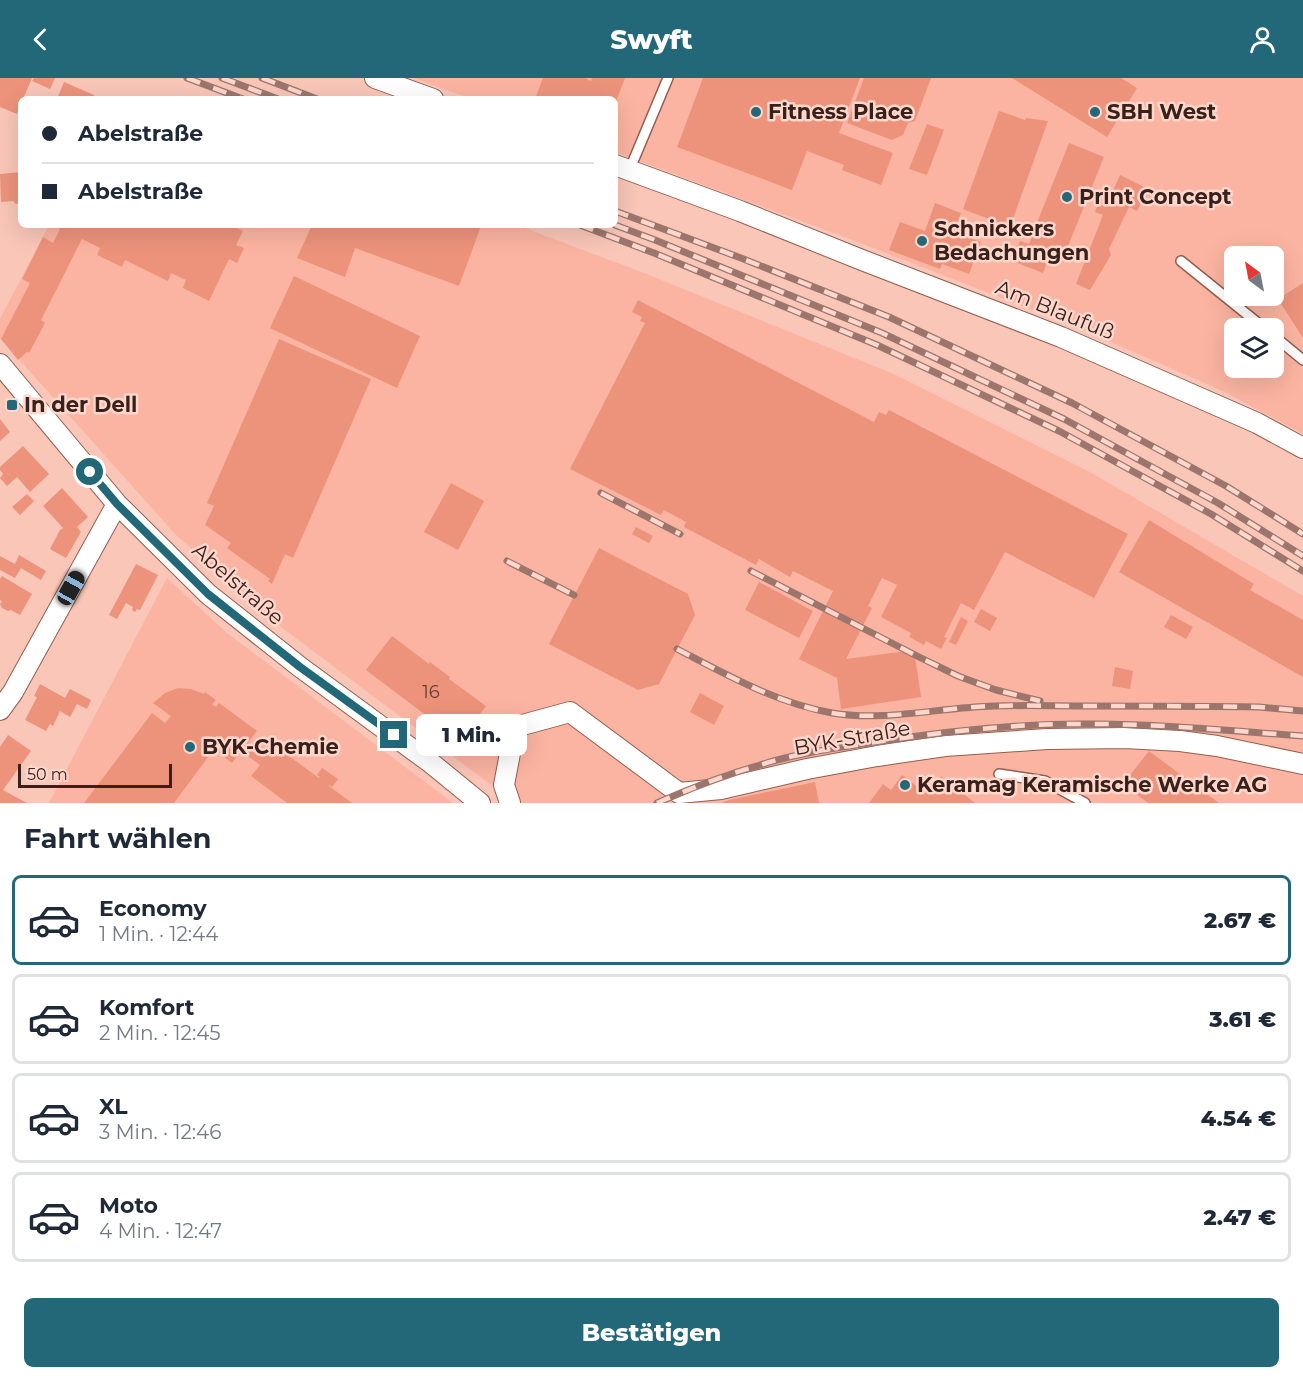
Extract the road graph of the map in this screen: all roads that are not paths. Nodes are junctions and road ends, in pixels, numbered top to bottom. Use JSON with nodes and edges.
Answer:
{"nodes":[{"id":1,"x":375,"y":78,"type":"edge"},
{"id":2,"x":668,"y":78,"type":"edge"},
{"id":3,"x":425,"y":96,"type":"edge"},
{"id":4,"x":622,"y":168,"type":"edge"},
{"id":5,"x":1181,"y":261,"type":"dead end"},
{"id":6,"x":1252,"y":318,"type":"edge"},
{"id":7,"x":1284,"y":344,"type":"edge"},
{"id":8,"x":1303,"y":360,"type":"edge"},
{"id":9,"x":0,"y":364,"type":"edge"},
{"id":10,"x":1303,"y":448,"type":"edge"},
{"id":11,"x":117,"y":504,"type":"junction"},
{"id":12,"x":6,"y":691,"type":"edge"},
{"id":13,"x":0,"y":710,"type":"edge"},
{"id":14,"x":1303,"y":764,"type":"edge"},
{"id":15,"x":999,"y":774,"type":"dead end"},
{"id":16,"x":480,"y":803,"type":"edge"},
{"id":17,"x":510,"y":803,"type":"edge"},
{"id":18,"x":1085,"y":803,"type":"edge"}],
"edges":[{"from":1,"to":3,"type":"street"},
{"from":2,"to":4,"type":"lane"},
{"from":4,"to":10,"type":"street","name":"Am Blaufuß"},
{"from":5,"to":6,"type":"lane"},
{"from":7,"to":8,"type":"lane"},
{"from":9,"to":11,"type":"street","name":"Abelstraße"},
{"from":11,"to":12,"type":"street"},
{"from":11,"to":16,"type":"street","name":"Abelstraße"},
{"from":12,"to":13,"type":"street"},
{"from":14,"to":17,"type":"street","name":"BYK-Straße"},
{"from":15,"to":18,"type":"lane"}]}
